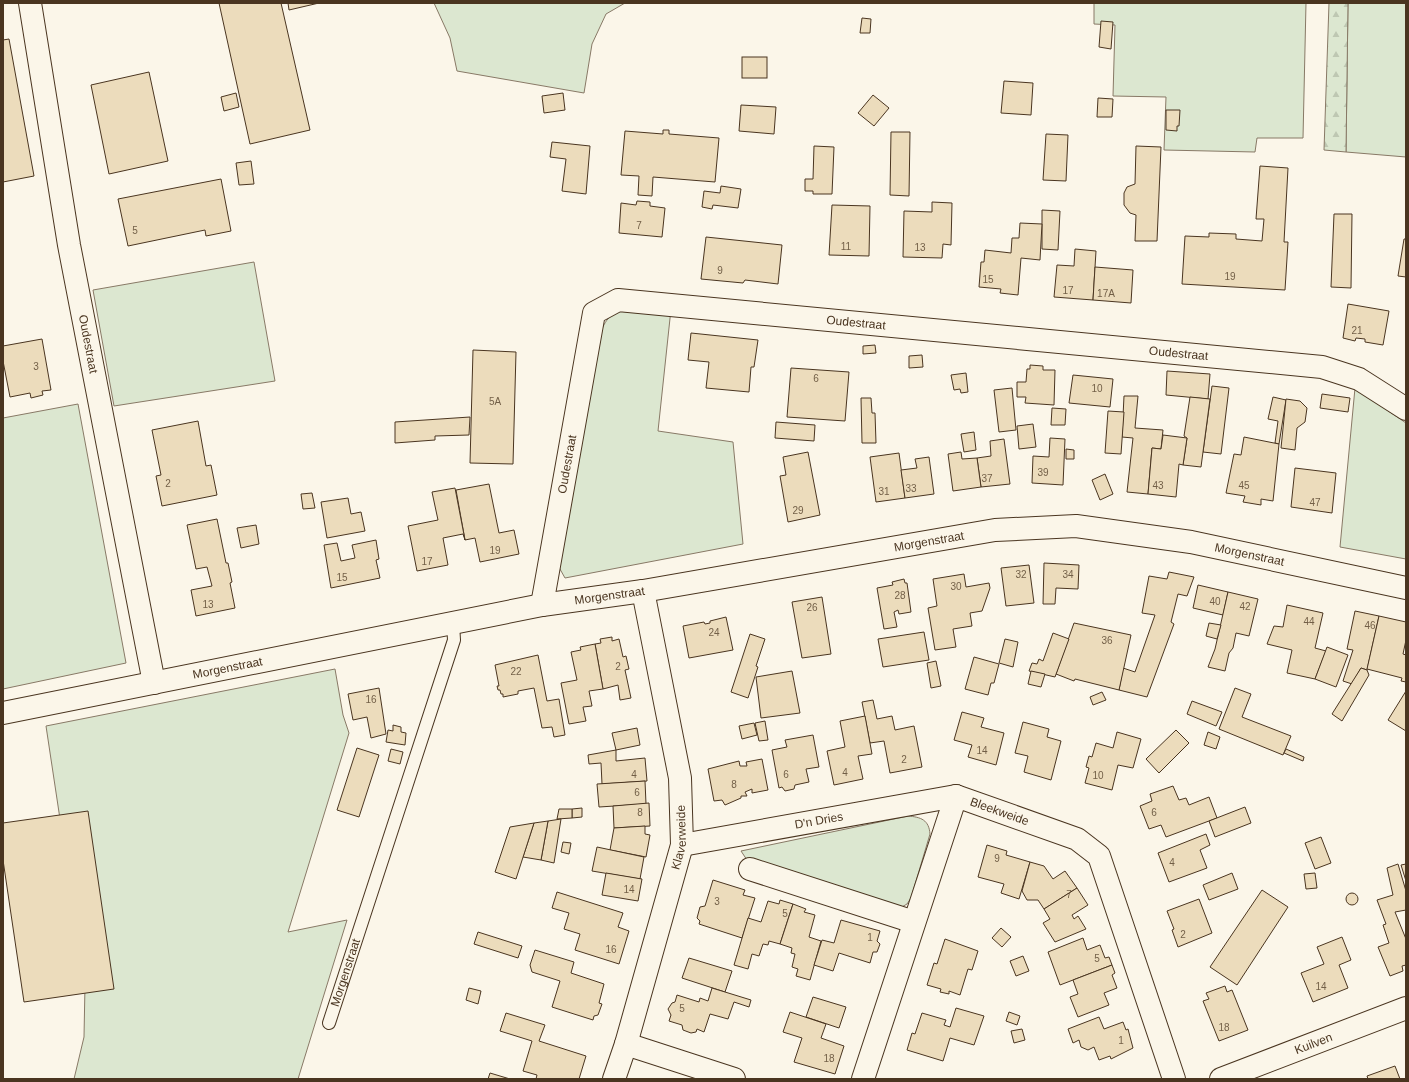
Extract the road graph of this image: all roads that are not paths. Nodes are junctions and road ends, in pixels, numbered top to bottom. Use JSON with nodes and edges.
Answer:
{"nodes":[{"id":1,"x":30,"y":3,"type":"edge"},
{"id":2,"x":1406,"y":409,"type":"edge"},
{"id":3,"x":1406,"y":588,"type":"edge"},
{"id":4,"x":643,"y":591,"type":"junction"},
{"id":5,"x":542,"y":605,"type":"junction"},
{"id":6,"x":453,"y":624,"type":"junction"},
{"id":7,"x":154,"y":683,"type":"junction"},
{"id":8,"x":3,"y":713,"type":"edge"},
{"id":9,"x":956,"y":796,"type":"junction"},
{"id":10,"x":682,"y":846,"type":"junction"},
{"id":11,"x":750,"y":869,"type":"dead end"},
{"id":12,"x":914,"y":922,"type":"junction"},
{"id":13,"x":1406,"y":1008,"type":"edge"},
{"id":14,"x":329,"y":1024,"type":"dead end"},
{"id":15,"x":626,"y":1044,"type":"junction"},
{"id":16,"x":614,"y":1079,"type":"edge"},
{"id":17,"x":734,"y":1079,"type":"edge"},
{"id":18,"x":862,"y":1079,"type":"edge"},
{"id":19,"x":1174,"y":1079,"type":"edge"},
{"id":20,"x":1220,"y":1079,"type":"edge"}],
"edges":[{"from":1,"to":7,"type":"street","name":"Oudestraat"},
{"from":2,"to":5,"type":"street","name":"Oudestraat"},
{"from":3,"to":4,"type":"street","name":"Morgenstraat"},
{"from":4,"to":5,"type":"street","name":"Morgenstraat"},
{"from":4,"to":10,"type":"street","name":"Klaverweide"},
{"from":5,"to":6,"type":"street","name":"Morgenstraat"},
{"from":6,"to":7,"type":"street","name":"Morgenstraat"},
{"from":6,"to":14,"type":"lane","name":"Morgenstraat"},
{"from":7,"to":8,"type":"street","name":"Morgenstraat"},
{"from":9,"to":10,"type":"street","name":"D'n Dries"},
{"from":9,"to":12,"type":"street","name":"Bleekweide"},
{"from":9,"to":19,"type":"street","name":"Bleekweide"},
{"from":10,"to":15,"type":"street","name":"Klaverweide"},
{"from":11,"to":12,"type":"street"},
{"from":12,"to":18,"type":"street","name":"Bleekweide"},
{"from":13,"to":20,"type":"street","name":"Kuilven"},
{"from":15,"to":16,"type":"street","name":"Klaverweide"},
{"from":15,"to":17,"type":"street"}]}
